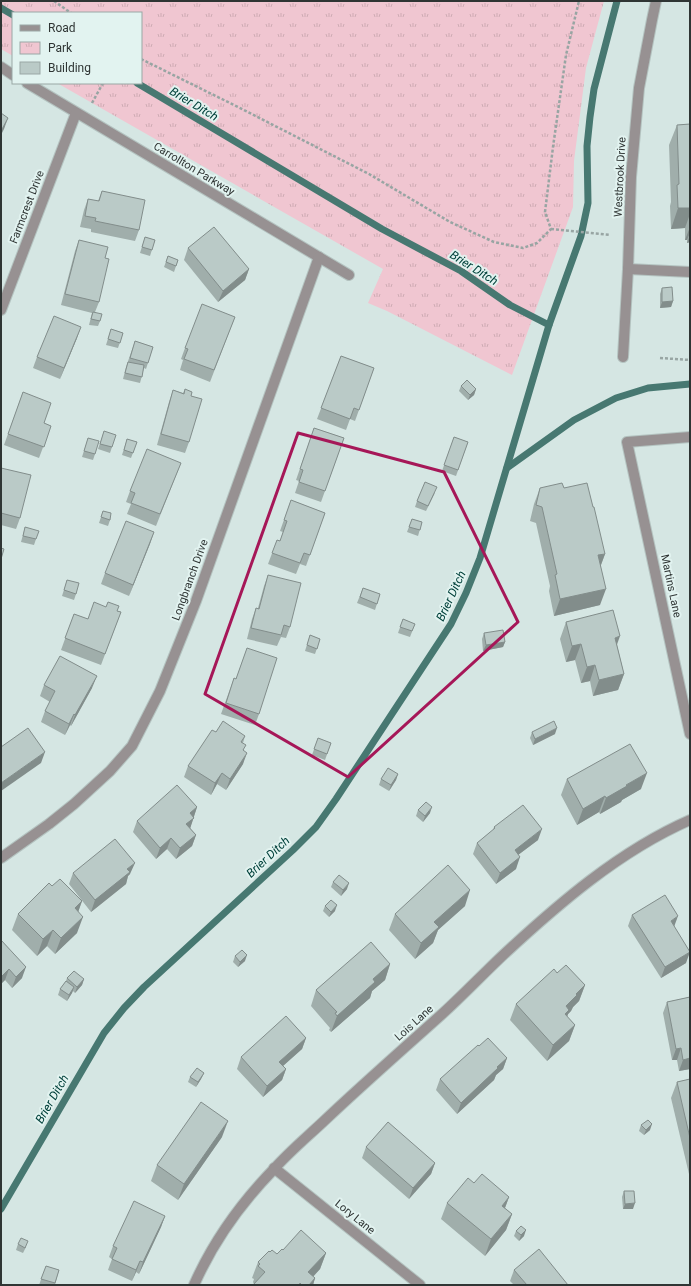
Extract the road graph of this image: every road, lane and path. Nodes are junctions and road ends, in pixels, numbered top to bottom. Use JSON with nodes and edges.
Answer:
{"nodes":[{"id":1,"x":54,"y":1,"type":"edge"},
{"id":2,"x":579,"y":1,"type":"edge"},
{"id":3,"x":656,"y":1,"type":"edge"},
{"id":4,"x":70,"y":12,"type":"edge"},
{"id":5,"x":142,"y":59,"type":"edge"},
{"id":6,"x":1,"y":68,"type":"edge"},
{"id":7,"x":12,"y":74,"type":"edge"},
{"id":8,"x":29,"y":84,"type":"edge"},
{"id":9,"x":102,"y":84,"type":"edge"},
{"id":10,"x":92,"y":103,"type":"dead end"},
{"id":11,"x":76,"y":113,"type":"junction"},
{"id":12,"x":551,"y":229,"type":"junction"},
{"id":13,"x":610,"y":235,"type":"dead end"},
{"id":14,"x":320,"y":257,"type":"junction"},
{"id":15,"x":628,"y":269,"type":"junction"},
{"id":16,"x":690,"y":272,"type":"edge"},
{"id":17,"x":349,"y":275,"type":"dead end"},
{"id":18,"x":1,"y":310,"type":"edge"},
{"id":19,"x":623,"y":357,"type":"dead end"},
{"id":20,"x":660,"y":358,"type":"dead end"},
{"id":21,"x":690,"y":360,"type":"edge"},
{"id":22,"x":690,"y":437,"type":"edge"},
{"id":23,"x":690,"y":734,"type":"edge"},
{"id":24,"x":690,"y":820,"type":"edge"},
{"id":25,"x":1,"y":858,"type":"edge"},
{"id":26,"x":274,"y":1168,"type":"junction"},
{"id":27,"x":194,"y":1285,"type":"edge"},
{"id":28,"x":420,"y":1285,"type":"edge"}],
"edges":[{"from":1,"to":4,"type":"path"},
{"from":2,"to":12,"type":"path"},
{"from":3,"to":15,"type":"street","name":"Westbrook Drive"},
{"from":5,"to":12,"type":"path"},
{"from":6,"to":7,"type":"street"},
{"from":8,"to":11,"type":"street","name":"Carrollton Parkway"},
{"from":9,"to":10,"type":"path"},
{"from":11,"to":14,"type":"street","name":"Carrollton Parkway"},
{"from":11,"to":18,"type":"street","name":"Farmcrest Drive"},
{"from":12,"to":13,"type":"path"},
{"from":14,"to":17,"type":"street","name":"Carrollton Parkway"},
{"from":14,"to":25,"type":"street","name":"Longbranch Drive"},
{"from":15,"to":16,"type":"street"},
{"from":15,"to":19,"type":"street","name":"Westbrook Drive"},
{"from":20,"to":21,"type":"path"},
{"from":22,"to":23,"type":"street","name":"Martins Lane"},
{"from":24,"to":26,"type":"street","name":"Lois Lane"},
{"from":26,"to":27,"type":"street","name":"Lois Lane"},
{"from":26,"to":28,"type":"street","name":"Lory Lane"}]}
